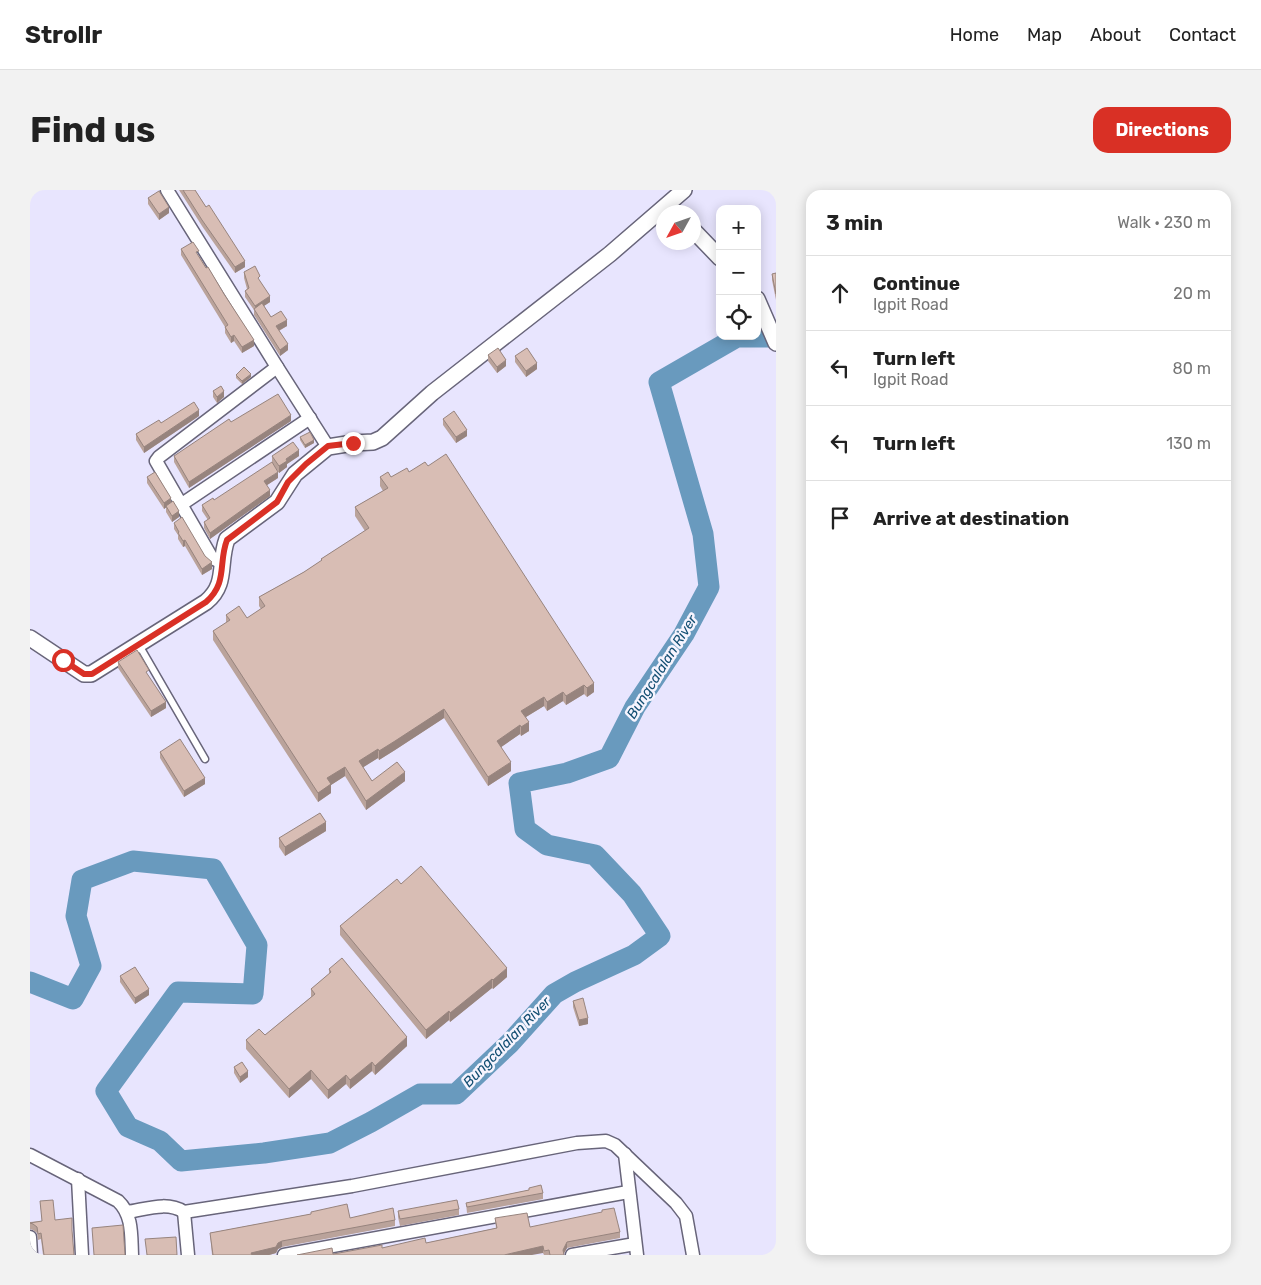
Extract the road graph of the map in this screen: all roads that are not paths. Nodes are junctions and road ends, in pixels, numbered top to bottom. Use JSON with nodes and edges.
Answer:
{"nodes":[{"id":1,"x":167,"y":190,"type":"edge"},
{"id":2,"x":684,"y":190,"type":"edge"},
{"id":3,"x":674,"y":205,"type":"edge"},
{"id":4,"x":656,"y":220,"type":"edge"},
{"id":5,"x":701,"y":238,"type":"edge"},
{"id":6,"x":716,"y":254,"type":"edge"},
{"id":7,"x":761,"y":309,"type":"edge"},
{"id":8,"x":775,"y":342,"type":"edge"},
{"id":9,"x":277,"y":368,"type":"junction"},
{"id":10,"x":310,"y":418,"type":"junction"},
{"id":11,"x":328,"y":446,"type":"junction"},
{"id":12,"x":182,"y":504,"type":"junction"},
{"id":13,"x":222,"y":564,"type":"junction"},
{"id":14,"x":30,"y":638,"type":"edge"},
{"id":15,"x":139,"y":645,"type":"junction"},
{"id":16,"x":205,"y":759,"type":"dead end"},
{"id":17,"x":30,"y":1154,"type":"edge"},
{"id":18,"x":625,"y":1154,"type":"junction"},
{"id":19,"x":78,"y":1179,"type":"junction"},
{"id":20,"x":628,"y":1192,"type":"junction"},
{"id":21,"x":184,"y":1212,"type":"junction"},
{"id":22,"x":128,"y":1215,"type":"junction"},
{"id":23,"x":30,"y":1237,"type":"edge"},
{"id":24,"x":636,"y":1249,"type":"edge"},
{"id":25,"x":31,"y":1255,"type":"edge"},
{"id":26,"x":82,"y":1255,"type":"edge"},
{"id":27,"x":132,"y":1255,"type":"edge"},
{"id":28,"x":188,"y":1255,"type":"edge"},
{"id":29,"x":284,"y":1255,"type":"edge"},
{"id":30,"x":572,"y":1255,"type":"edge"},
{"id":31,"x":693,"y":1255,"type":"edge"}],
"edges":[{"from":1,"to":9,"type":"street"},
{"from":2,"to":3,"type":"street"},
{"from":4,"to":11,"type":"street"},
{"from":5,"to":6,"type":"street"},
{"from":7,"to":8,"type":"street"},
{"from":9,"to":10,"type":"street"},
{"from":9,"to":12,"type":"street"},
{"from":10,"to":11,"type":"street"},
{"from":10,"to":12,"type":"street"},
{"from":11,"to":13,"type":"street"},
{"from":12,"to":13,"type":"street"},
{"from":13,"to":15,"type":"street"},
{"from":14,"to":15,"type":"street"},
{"from":15,"to":16,"type":"lane"},
{"from":17,"to":19,"type":"street"},
{"from":18,"to":20,"type":"street"},
{"from":18,"to":21,"type":"street"},
{"from":18,"to":31,"type":"street"},
{"from":19,"to":22,"type":"street"},
{"from":19,"to":26,"type":"street"},
{"from":20,"to":24,"type":"street"},
{"from":20,"to":29,"type":"street"},
{"from":21,"to":22,"type":"street"},
{"from":21,"to":28,"type":"street"},
{"from":22,"to":27,"type":"street"},
{"from":23,"to":25,"type":"street"},
{"from":24,"to":30,"type":"street"}]}
